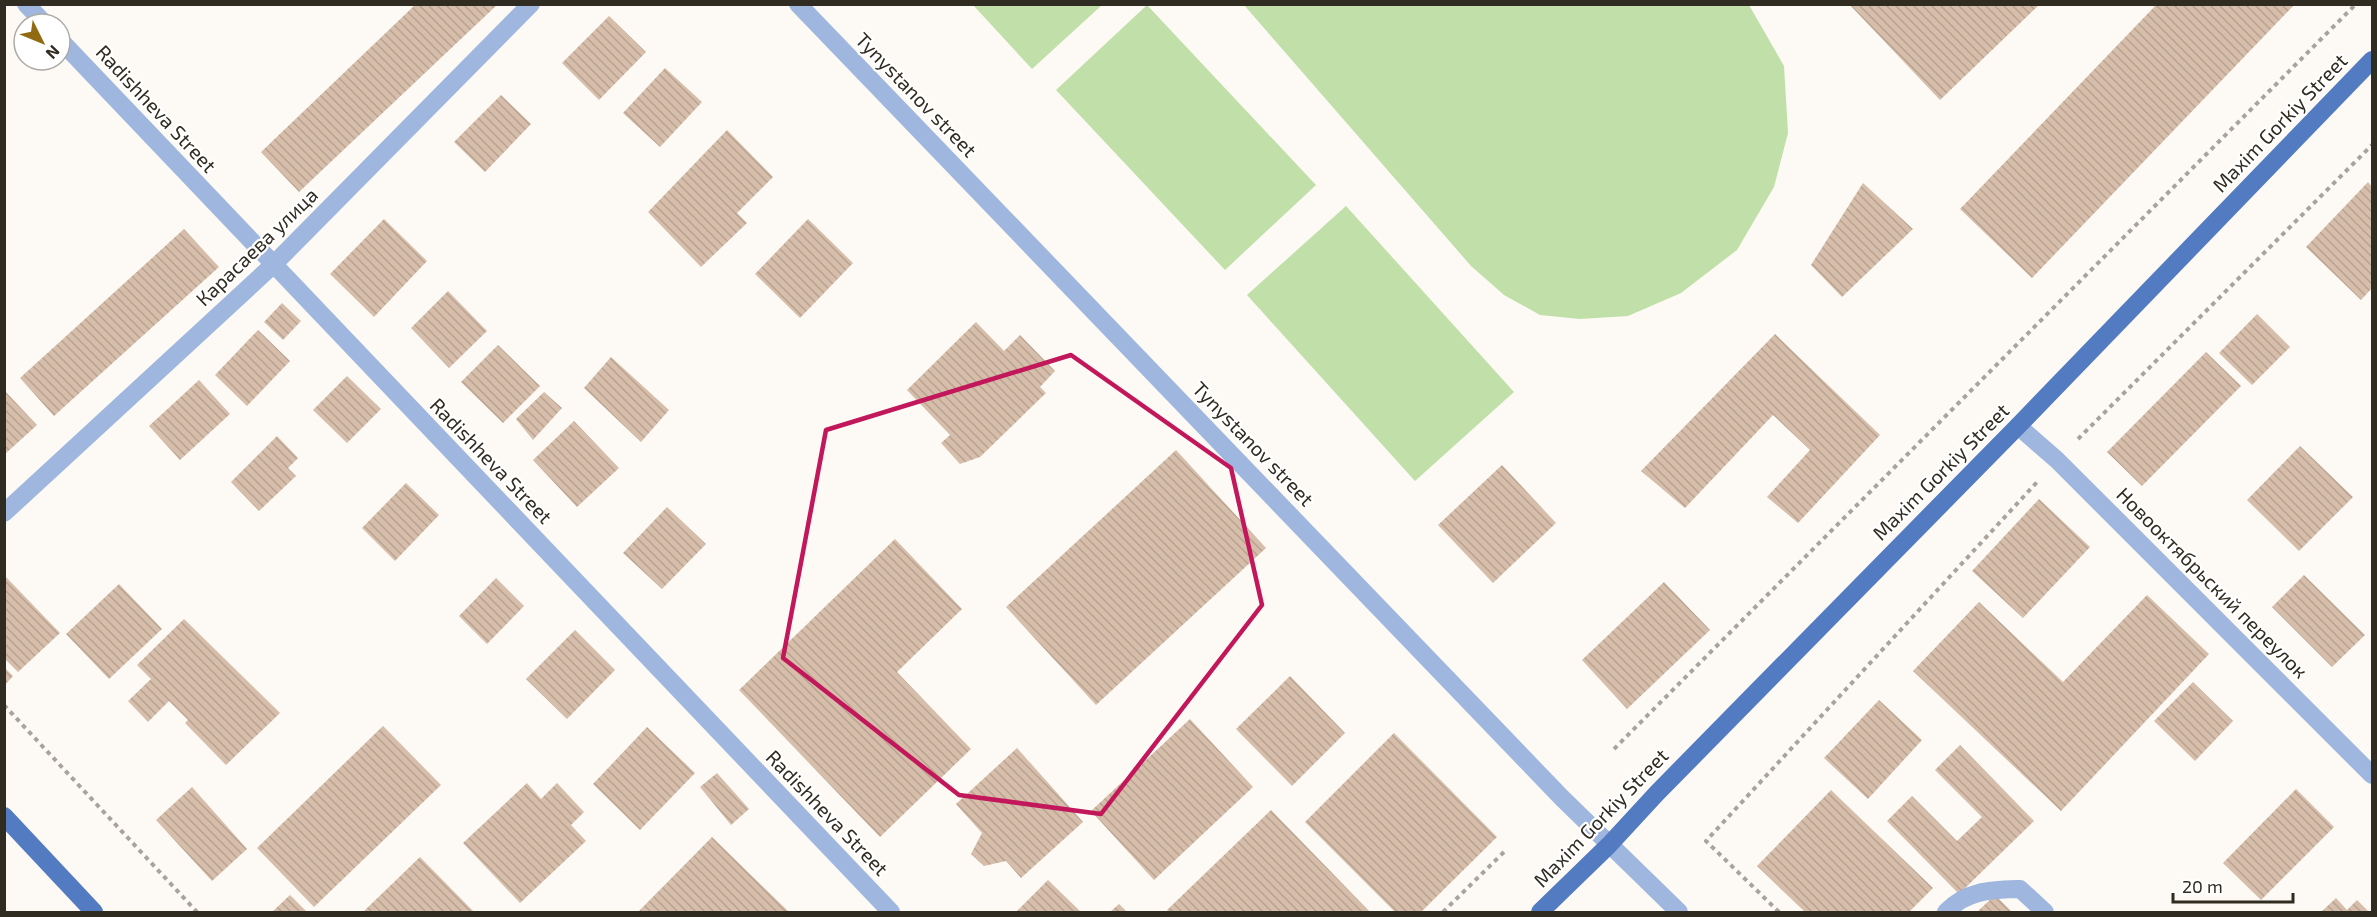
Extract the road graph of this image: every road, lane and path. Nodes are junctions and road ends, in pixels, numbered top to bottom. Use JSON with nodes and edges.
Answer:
{"nodes":[{"id":1,"x":531,"y":4,"type":"edge"},
{"id":2,"x":798,"y":4,"type":"edge"},
{"id":3,"x":2356,"y":4,"type":"edge"},
{"id":4,"x":72,"y":53,"type":"edge"},
{"id":5,"x":2373,"y":60,"type":"edge"},
{"id":6,"x":2373,"y":145,"type":"edge"},
{"id":7,"x":273,"y":265,"type":"junction"},
{"id":8,"x":2018,"y":426,"type":"junction"},
{"id":9,"x":2057,"y":460,"type":"junction"},
{"id":10,"x":4,"y":513,"type":"edge"},
{"id":11,"x":4,"y":705,"type":"edge"},
{"id":12,"x":1614,"y":749,"type":"dead end"},
{"id":13,"x":2373,"y":775,"type":"edge"},
{"id":14,"x":4,"y":816,"type":"edge"},
{"id":15,"x":1609,"y":845,"type":"junction"},
{"id":16,"x":1506,"y":850,"type":"dead end"},
{"id":17,"x":94,"y":912,"type":"edge"},
{"id":18,"x":197,"y":912,"type":"edge"},
{"id":19,"x":891,"y":912,"type":"edge"},
{"id":20,"x":1443,"y":912,"type":"edge"},
{"id":21,"x":1540,"y":912,"type":"edge"},
{"id":22,"x":1679,"y":912,"type":"edge"},
{"id":23,"x":1779,"y":912,"type":"edge"},
{"id":24,"x":1946,"y":912,"type":"edge"},
{"id":25,"x":2045,"y":912,"type":"edge"}],
"edges":[{"from":1,"to":7,"type":"street","name":"Карасаева улица"},
{"from":2,"to":15,"type":"street","name":"Tynystanov street"},
{"from":3,"to":12,"type":"path"},
{"from":4,"to":7,"type":"street","name":"Radishheva Street"},
{"from":5,"to":8,"type":"main road","name":"Maxim Gorkiy Street"},
{"from":6,"to":9,"type":"path"},
{"from":7,"to":10,"type":"street","name":"Карасаева улица"},
{"from":7,"to":19,"type":"street","name":"Radishheva Street"},
{"from":8,"to":9,"type":"street","name":"Новооктябрьский переулок"},
{"from":8,"to":15,"type":"main road","name":"Maxim Gorkiy Street"},
{"from":9,"to":13,"type":"street","name":"Новооктябрьский переулок"},
{"from":9,"to":23,"type":"path"},
{"from":11,"to":18,"type":"path"},
{"from":14,"to":17,"type":"main road"},
{"from":15,"to":21,"type":"main road","name":"Maxim Gorkiy Street"},
{"from":15,"to":22,"type":"street","name":"Tynystanov street"},
{"from":16,"to":20,"type":"path"},
{"from":24,"to":25,"type":"street"}]}
